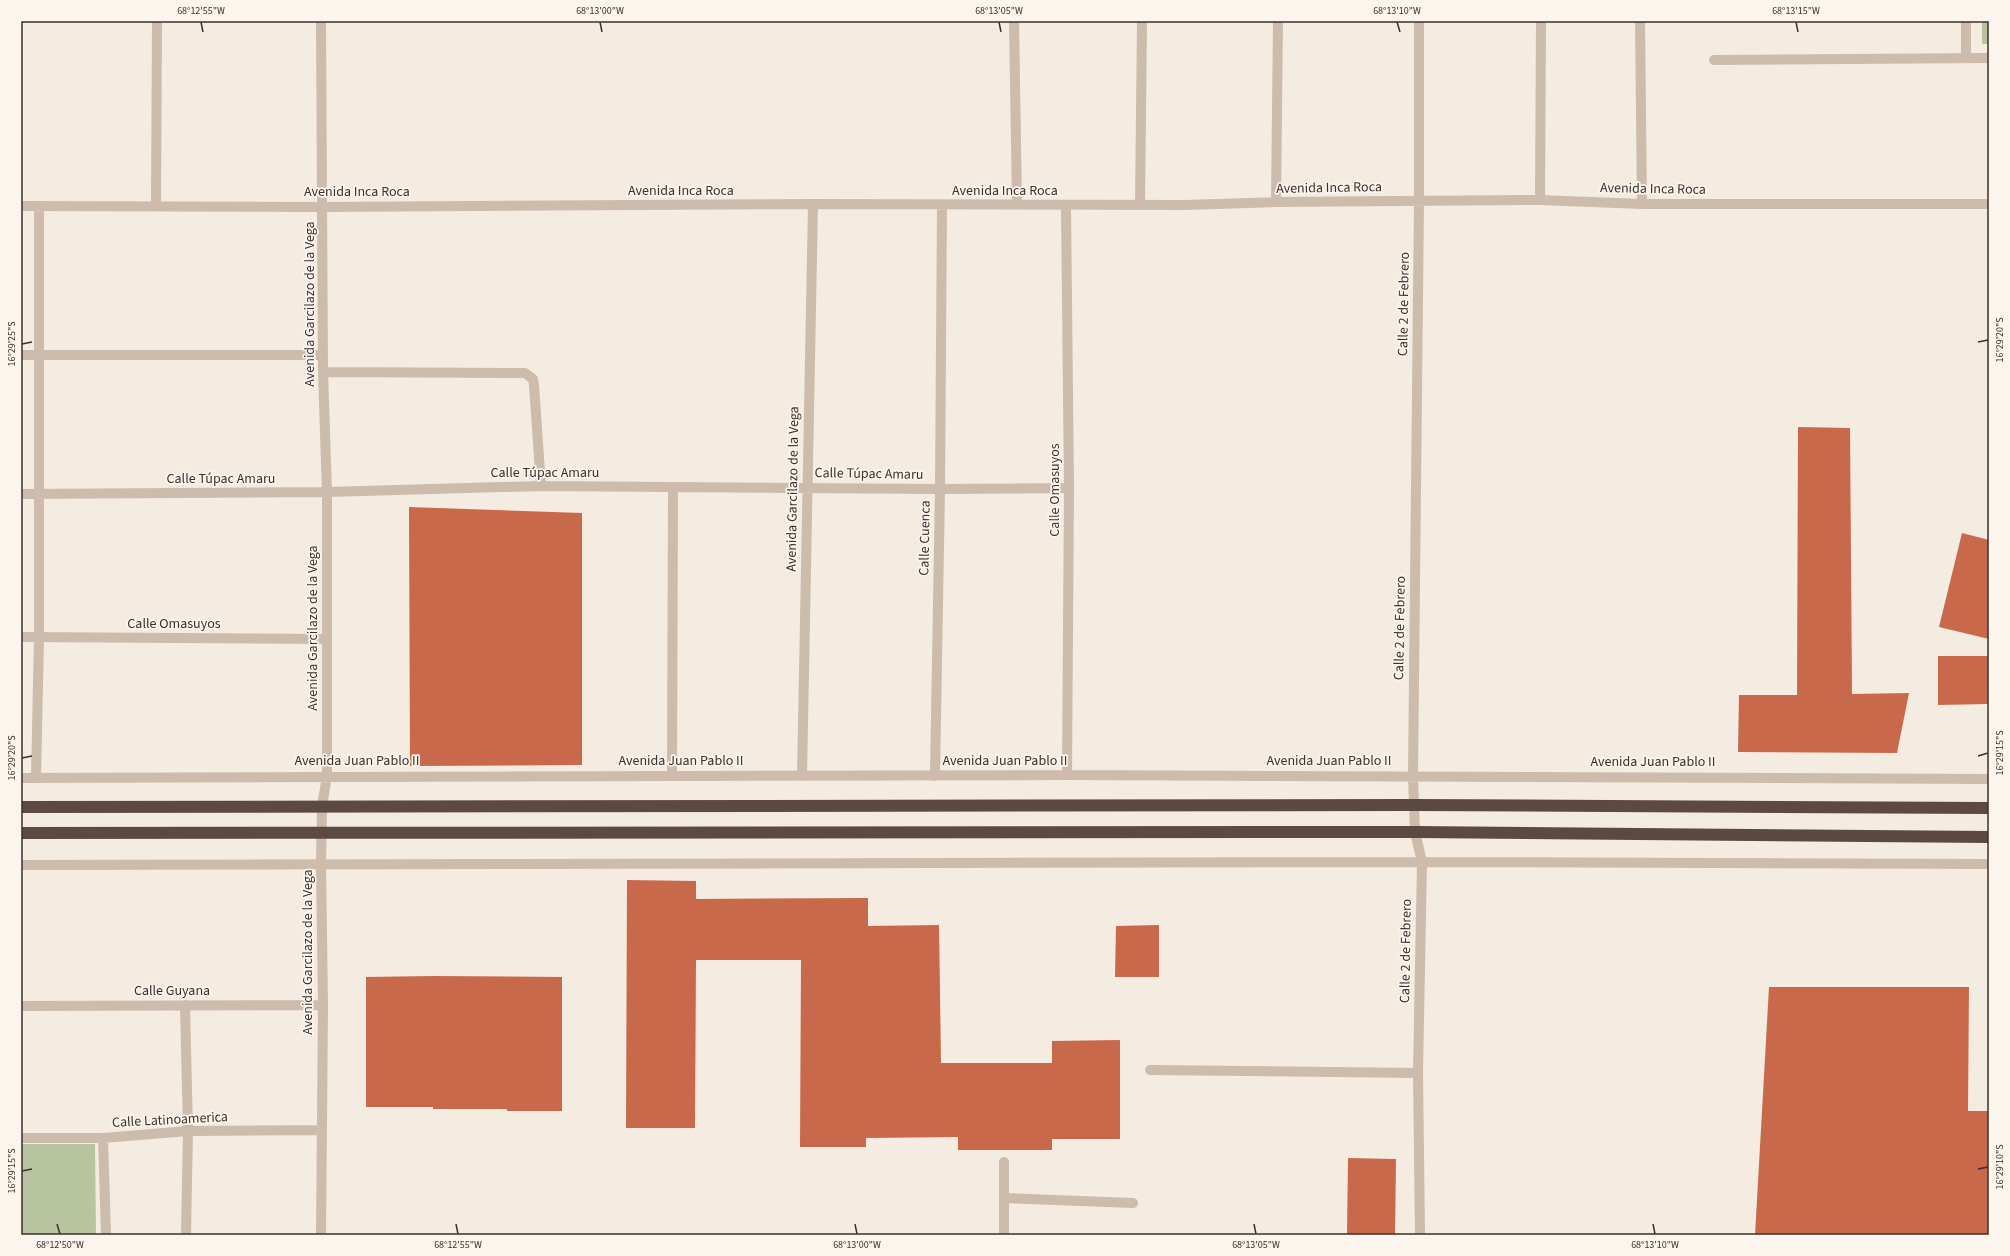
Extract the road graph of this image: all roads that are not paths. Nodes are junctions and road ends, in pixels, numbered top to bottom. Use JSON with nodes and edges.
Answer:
{"nodes":[{"id":1,"x":157,"y":21,"type":"edge"},
{"id":2,"x":321,"y":21,"type":"edge"},
{"id":3,"x":1014,"y":21,"type":"edge"},
{"id":4,"x":1142,"y":21,"type":"edge"},
{"id":5,"x":1278,"y":21,"type":"edge"},
{"id":6,"x":1419,"y":21,"type":"edge"},
{"id":7,"x":1541,"y":21,"type":"edge"},
{"id":8,"x":1640,"y":21,"type":"edge"},
{"id":9,"x":1966,"y":21,"type":"edge"},
{"id":10,"x":1966,"y":58,"type":"junction"},
{"id":11,"x":1989,"y":58,"type":"edge"},
{"id":12,"x":1714,"y":60,"type":"dead end"},
{"id":13,"x":1540,"y":200,"type":"junction"},
{"id":14,"x":1419,"y":201,"type":"junction"},
{"id":15,"x":1276,"y":202,"type":"junction"},
{"id":16,"x":813,"y":204,"type":"junction"},
{"id":17,"x":1017,"y":204,"type":"junction"},
{"id":18,"x":1642,"y":204,"type":"junction"},
{"id":19,"x":1989,"y":204,"type":"edge"},
{"id":20,"x":156,"y":205,"type":"junction"},
{"id":21,"x":942,"y":205,"type":"junction"},
{"id":22,"x":1066,"y":205,"type":"junction"},
{"id":23,"x":1140,"y":205,"type":"junction"},
{"id":24,"x":21,"y":206,"type":"edge"},
{"id":25,"x":39,"y":206,"type":"junction"},
{"id":26,"x":323,"y":207,"type":"junction"},
{"id":27,"x":21,"y":355,"type":"edge"},
{"id":28,"x":38,"y":355,"type":"junction"},
{"id":29,"x":323,"y":355,"type":"junction"},
{"id":30,"x":323,"y":372,"type":"junction"},
{"id":31,"x":541,"y":486,"type":"junction"},
{"id":32,"x":807,"y":487,"type":"junction"},
{"id":33,"x":673,"y":488,"type":"junction"},
{"id":34,"x":1069,"y":488,"type":"junction"},
{"id":35,"x":940,"y":490,"type":"junction"},
{"id":36,"x":327,"y":492,"type":"junction"},
{"id":37,"x":21,"y":494,"type":"edge"},
{"id":38,"x":38,"y":494,"type":"junction"},
{"id":39,"x":21,"y":637,"type":"edge"},
{"id":40,"x":39,"y":637,"type":"junction"},
{"id":41,"x":327,"y":639,"type":"junction"},
{"id":42,"x":1067,"y":775,"type":"junction"},
{"id":43,"x":327,"y":776,"type":"junction"},
{"id":44,"x":672,"y":776,"type":"junction"},
{"id":45,"x":802,"y":776,"type":"junction"},
{"id":46,"x":935,"y":776,"type":"junction"},
{"id":47,"x":1413,"y":776,"type":"junction"},
{"id":48,"x":21,"y":778,"type":"edge"},
{"id":49,"x":36,"y":778,"type":"junction"},
{"id":50,"x":1989,"y":779,"type":"edge"},
{"id":51,"x":1413,"y":805,"type":"junction"},
{"id":52,"x":322,"y":806,"type":"junction"},
{"id":53,"x":21,"y":807,"type":"edge"},
{"id":54,"x":1989,"y":808,"type":"edge"},
{"id":55,"x":322,"y":831,"type":"junction"},
{"id":56,"x":1415,"y":832,"type":"junction"},
{"id":57,"x":21,"y":833,"type":"edge"},
{"id":58,"x":1989,"y":837,"type":"edge"},
{"id":59,"x":1422,"y":862,"type":"junction"},
{"id":60,"x":1989,"y":864,"type":"edge"},
{"id":61,"x":21,"y":865,"type":"edge"},
{"id":62,"x":321,"y":865,"type":"junction"},
{"id":63,"x":185,"y":1005,"type":"junction"},
{"id":64,"x":322,"y":1005,"type":"junction"},
{"id":65,"x":21,"y":1006,"type":"edge"},
{"id":66,"x":1150,"y":1070,"type":"dead end"},
{"id":67,"x":1418,"y":1073,"type":"junction"},
{"id":68,"x":320,"y":1130,"type":"junction"},
{"id":69,"x":188,"y":1131,"type":"junction"},
{"id":70,"x":21,"y":1138,"type":"edge"},
{"id":71,"x":104,"y":1138,"type":"junction"},
{"id":72,"x":1004,"y":1162,"type":"dead end"},
{"id":73,"x":1004,"y":1198,"type":"junction"},
{"id":74,"x":1133,"y":1204,"type":"dead end"},
{"id":75,"x":106,"y":1235,"type":"edge"},
{"id":76,"x":186,"y":1235,"type":"edge"},
{"id":77,"x":321,"y":1235,"type":"edge"},
{"id":78,"x":1004,"y":1235,"type":"edge"},
{"id":79,"x":1420,"y":1235,"type":"edge"}],
"edges":[{"from":1,"to":20,"type":"street"},
{"from":2,"to":26,"type":"street","name":"Avenida Garcilazo de la Vega"},
{"from":3,"to":17,"type":"street"},
{"from":4,"to":23,"type":"street"},
{"from":5,"to":15,"type":"street"},
{"from":6,"to":14,"type":"street","name":"Calle 2 de Febrero"},
{"from":7,"to":13,"type":"street"},
{"from":8,"to":18,"type":"street"},
{"from":9,"to":10,"type":"street"},
{"from":10,"to":11,"type":"street"},
{"from":10,"to":12,"type":"street"},
{"from":13,"to":14,"type":"street","name":"Avenida Inca Roca"},
{"from":13,"to":18,"type":"street","name":"Avenida Inca Roca"},
{"from":14,"to":15,"type":"street","name":"Avenida Inca Roca"},
{"from":14,"to":47,"type":"street","name":"Calle 2 de Febrero"},
{"from":15,"to":23,"type":"street","name":"Avenida Inca Roca"},
{"from":16,"to":21,"type":"street","name":"Avenida Inca Roca"},
{"from":16,"to":26,"type":"street","name":"Avenida Inca Roca"},
{"from":16,"to":32,"type":"street","name":"Avenida Garcilazo de la Vega"},
{"from":17,"to":21,"type":"street","name":"Avenida Inca Roca"},
{"from":17,"to":22,"type":"street","name":"Avenida Inca Roca"},
{"from":18,"to":19,"type":"street","name":"Avenida Inca Roca"},
{"from":20,"to":25,"type":"street","name":"Avenida Inca Roca"},
{"from":20,"to":26,"type":"street","name":"Avenida Inca Roca"},
{"from":21,"to":35,"type":"street","name":"Calle Cuenca"},
{"from":22,"to":23,"type":"street","name":"Avenida Inca Roca"},
{"from":22,"to":34,"type":"street","name":"Calle Omasuyos"},
{"from":24,"to":25,"type":"street","name":"Avenida Inca Roca"},
{"from":25,"to":28,"type":"street"},
{"from":26,"to":29,"type":"street","name":"Avenida Garcilazo de la Vega"},
{"from":27,"to":28,"type":"street"},
{"from":28,"to":29,"type":"street"},
{"from":28,"to":38,"type":"street"},
{"from":29,"to":30,"type":"street","name":"Avenida Garcilazo de la Vega"},
{"from":30,"to":31,"type":"street"},
{"from":30,"to":36,"type":"street","name":"Avenida Garcilazo de la Vega"},
{"from":31,"to":33,"type":"street","name":"Calle Túpac Amaru"},
{"from":31,"to":36,"type":"street","name":"Calle Túpac Amaru"},
{"from":32,"to":33,"type":"street","name":"Calle Túpac Amaru"},
{"from":32,"to":35,"type":"street","name":"Calle Túpac Amaru"},
{"from":32,"to":45,"type":"street","name":"Avenida Garcilazo de la Vega"},
{"from":33,"to":44,"type":"street"},
{"from":34,"to":35,"type":"street","name":"Calle Túpac Amaru"},
{"from":34,"to":42,"type":"street","name":"Calle Omasuyos"},
{"from":35,"to":46,"type":"street","name":"Calle Cuenca"},
{"from":36,"to":38,"type":"street","name":"Calle Túpac Amaru"},
{"from":36,"to":41,"type":"street","name":"Avenida Garcilazo de la Vega"},
{"from":37,"to":38,"type":"street","name":"Calle Túpac Amaru"},
{"from":38,"to":40,"type":"street"},
{"from":39,"to":40,"type":"street","name":"Calle Omasuyos"},
{"from":40,"to":41,"type":"street","name":"Calle Omasuyos"},
{"from":40,"to":49,"type":"street"},
{"from":41,"to":43,"type":"street","name":"Avenida Garcilazo de la Vega"},
{"from":42,"to":46,"type":"street","name":"Avenida Juan Pablo II"},
{"from":42,"to":47,"type":"street","name":"Avenida Juan Pablo II"},
{"from":43,"to":44,"type":"street","name":"Avenida Juan Pablo II"},
{"from":43,"to":49,"type":"street","name":"Avenida Juan Pablo II"},
{"from":43,"to":52,"type":"street","name":"Avenida Garcilazo de la Vega"},
{"from":44,"to":45,"type":"street","name":"Avenida Juan Pablo II"},
{"from":45,"to":46,"type":"street","name":"Avenida Juan Pablo II"},
{"from":47,"to":50,"type":"street","name":"Avenida Juan Pablo II"},
{"from":47,"to":51,"type":"street","name":"Calle 2 de Febrero"},
{"from":48,"to":49,"type":"street","name":"Avenida Juan Pablo II"},
{"from":51,"to":52,"type":"highway"},
{"from":51,"to":54,"type":"highway"},
{"from":51,"to":56,"type":"street","name":"Calle 2 de Febrero"},
{"from":52,"to":53,"type":"highway"},
{"from":52,"to":55,"type":"street","name":"Avenida Garcilazo de la Vega"},
{"from":55,"to":56,"type":"highway"},
{"from":55,"to":57,"type":"highway"},
{"from":55,"to":62,"type":"street","name":"Avenida Garcilazo de la Vega"},
{"from":56,"to":58,"type":"highway"},
{"from":56,"to":59,"type":"street","name":"Calle 2 de Febrero"},
{"from":59,"to":60,"type":"street"},
{"from":59,"to":62,"type":"street"},
{"from":59,"to":67,"type":"street","name":"Calle 2 de Febrero"},
{"from":61,"to":62,"type":"street"},
{"from":62,"to":64,"type":"street","name":"Avenida Garcilazo de la Vega"},
{"from":63,"to":64,"type":"street","name":"Calle Guyana"},
{"from":63,"to":65,"type":"street","name":"Calle Guyana"},
{"from":63,"to":69,"type":"street"},
{"from":64,"to":68,"type":"street","name":"Avenida Garcilazo de la Vega"},
{"from":66,"to":67,"type":"street"},
{"from":67,"to":79,"type":"street","name":"Calle 2 de Febrero"},
{"from":68,"to":69,"type":"street","name":"Calle Latinoamerica"},
{"from":68,"to":77,"type":"street","name":"Avenida Garcilazo de la Vega"},
{"from":69,"to":71,"type":"street","name":"Calle Latinoamerica"},
{"from":69,"to":76,"type":"street"},
{"from":70,"to":71,"type":"street","name":"Calle Latinoamerica"},
{"from":71,"to":75,"type":"street"},
{"from":72,"to":73,"type":"street"},
{"from":73,"to":74,"type":"street"},
{"from":73,"to":78,"type":"street"}]}
